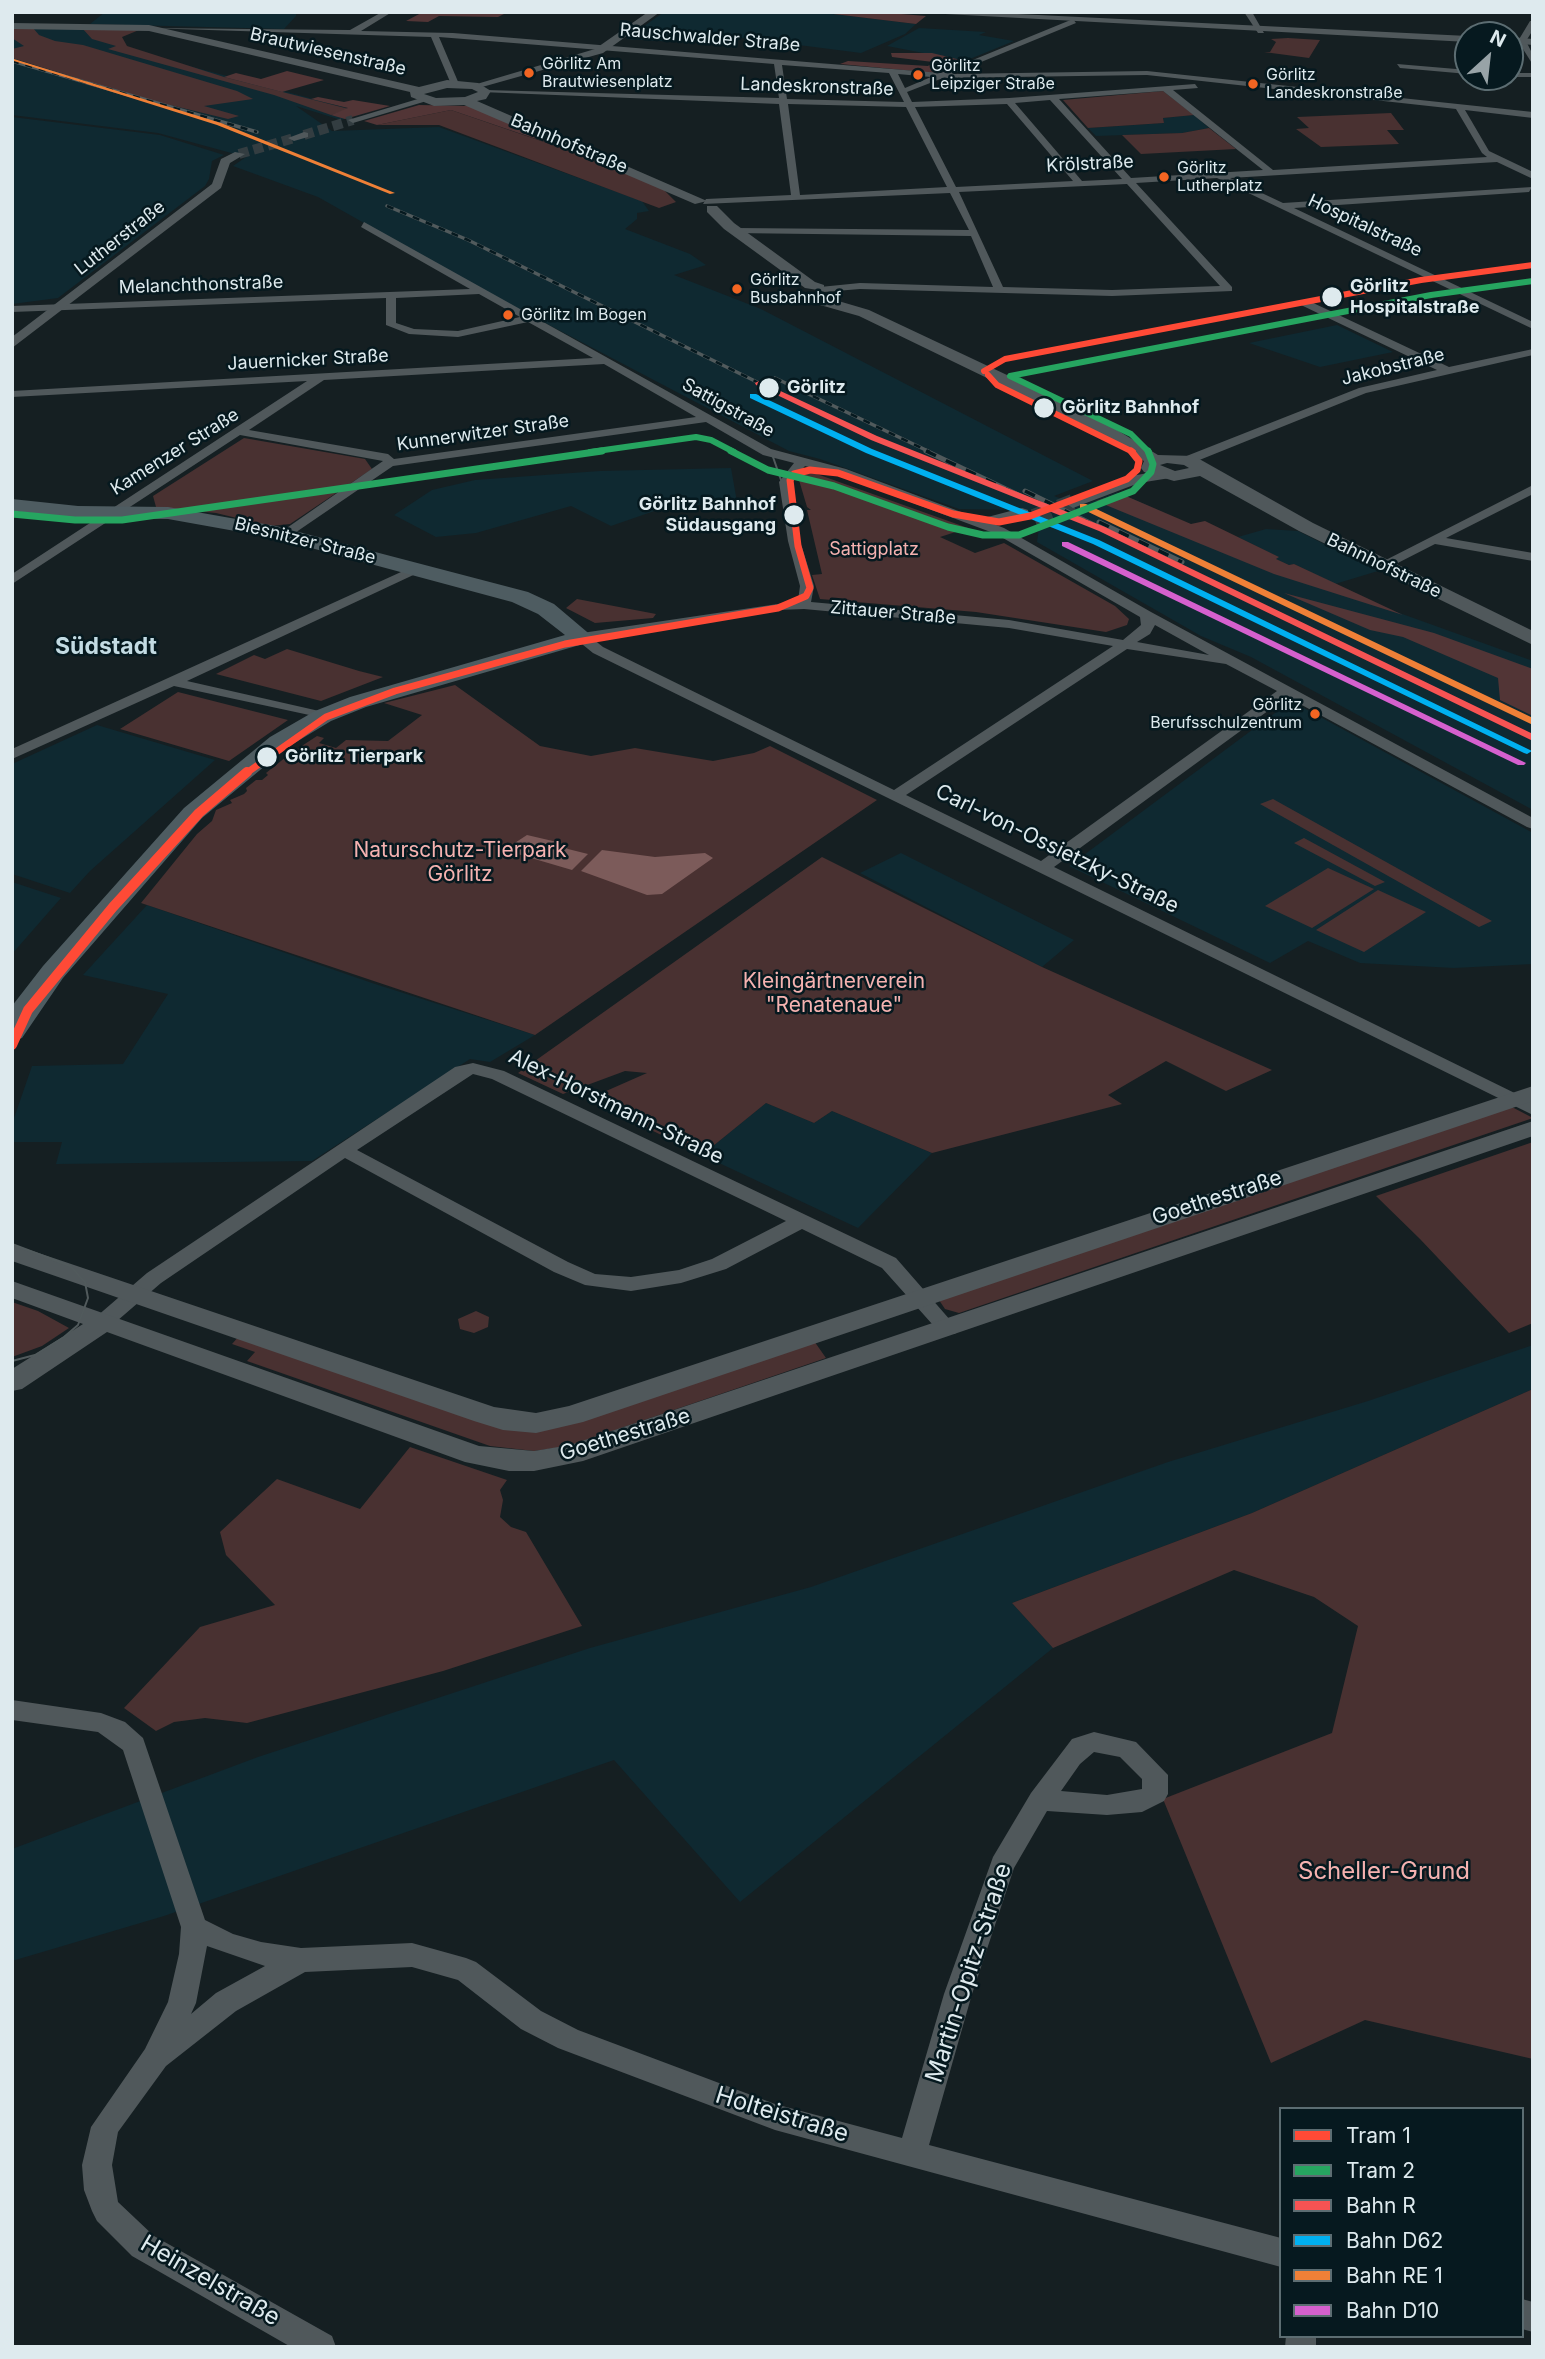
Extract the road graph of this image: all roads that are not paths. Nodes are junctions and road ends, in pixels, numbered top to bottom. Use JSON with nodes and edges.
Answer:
{"nodes":[{"id":1,"x":387,"y":12,"type":"edge"},
{"id":2,"x":655,"y":12,"type":"edge"},
{"id":3,"x":913,"y":12,"type":"edge"},
{"id":4,"x":1248,"y":12,"type":"edge"},
{"id":5,"x":939,"y":13,"type":"edge"},
{"id":6,"x":1073,"y":21,"type":"junction"},
{"id":7,"x":1533,"y":23,"type":"edge"},
{"id":8,"x":12,"y":26,"type":"edge"},
{"id":9,"x":149,"y":28,"type":"junction"},
{"id":10,"x":1261,"y":31,"type":"junction"},
{"id":11,"x":353,"y":33,"type":"junction"},
{"id":12,"x":434,"y":35,"type":"junction"},
{"id":13,"x":1454,"y":38,"type":"edge"},
{"id":14,"x":1527,"y":41,"type":"edge"},
{"id":15,"x":606,"y":47,"type":"junction"},
{"id":16,"x":1531,"y":58,"type":"edge"},
{"id":17,"x":778,"y":61,"type":"junction"},
{"id":18,"x":1400,"y":66,"type":"dead end"},
{"id":19,"x":892,"y":71,"type":"junction"},
{"id":20,"x":1454,"y":71,"type":"edge"},
{"id":21,"x":944,"y":76,"type":"junction"},
{"id":22,"x":1231,"y":82,"type":"junction"},
{"id":23,"x":455,"y":84,"type":"junction"},
{"id":24,"x":480,"y":89,"type":"junction"},
{"id":25,"x":1166,"y":89,"type":"junction"},
{"id":26,"x":901,"y":92,"type":"junction"},
{"id":27,"x":422,"y":95,"type":"junction"},
{"id":28,"x":1053,"y":98,"type":"junction"},
{"id":29,"x":466,"y":101,"type":"junction"},
{"id":30,"x":785,"y":101,"type":"junction"},
{"id":31,"x":1009,"y":102,"type":"junction"},
{"id":32,"x":909,"y":105,"type":"junction"},
{"id":33,"x":1458,"y":106,"type":"junction"},
{"id":34,"x":1533,"y":115,"type":"edge"},
{"id":35,"x":353,"y":120,"type":"tunnel mouth"},
{"id":36,"x":239,"y":154,"type":"tunnel mouth"},
{"id":37,"x":1497,"y":159,"type":"junction"},
{"id":38,"x":1472,"y":160,"type":"junction"},
{"id":39,"x":1491,"y":170,"type":"dead end"},
{"id":40,"x":1272,"y":173,"type":"junction"},
{"id":41,"x":1219,"y":176,"type":"junction"},
{"id":42,"x":1533,"y":176,"type":"edge"},
{"id":43,"x":1128,"y":181,"type":"junction"},
{"id":44,"x":1080,"y":184,"type":"junction"},
{"id":45,"x":1531,"y":190,"type":"edge"},
{"id":46,"x":951,"y":191,"type":"junction"},
{"id":47,"x":796,"y":198,"type":"junction"},
{"id":48,"x":702,"y":206,"type":"junction"},
{"id":49,"x":1282,"y":206,"type":"junction"},
{"id":50,"x":364,"y":225,"type":"dead end"},
{"id":51,"x":733,"y":229,"type":"junction"},
{"id":52,"x":975,"y":233,"type":"junction"},
{"id":53,"x":790,"y":270,"type":"junction"},
{"id":54,"x":472,"y":289,"type":"junction"},
{"id":55,"x":999,"y":289,"type":"junction"},
{"id":56,"x":825,"y":293,"type":"junction"},
{"id":57,"x":391,"y":296,"type":"junction"},
{"id":58,"x":1305,"y":303,"type":"dead end"},
{"id":59,"x":61,"y":307,"type":"junction"},
{"id":60,"x":12,"y":309,"type":"edge"},
{"id":61,"x":526,"y":318,"type":"junction"},
{"id":62,"x":1533,"y":326,"type":"edge"},
{"id":63,"x":12,"y":344,"type":"edge"},
{"id":64,"x":1533,"y":352,"type":"edge"},
{"id":65,"x":607,"y":361,"type":"junction"},
{"id":66,"x":1448,"y":371,"type":"junction"},
{"id":67,"x":322,"y":377,"type":"junction"},
{"id":68,"x":12,"y":394,"type":"edge"},
{"id":69,"x":706,"y":419,"type":"junction"},
{"id":70,"x":241,"y":432,"type":"junction"},
{"id":71,"x":802,"y":462,"type":"junction"},
{"id":72,"x":390,"y":463,"type":"junction"},
{"id":73,"x":1173,"y":466,"type":"junction"},
{"id":74,"x":1533,"y":489,"type":"edge"},
{"id":75,"x":1067,"y":500,"type":"tunnel mouth"},
{"id":76,"x":12,"y":505,"type":"edge"},
{"id":77,"x":112,"y":512,"type":"junction"},
{"id":78,"x":982,"y":523,"type":"junction"},
{"id":79,"x":286,"y":535,"type":"junction"},
{"id":80,"x":1008,"y":535,"type":"junction"},
{"id":81,"x":1436,"y":540,"type":"junction"},
{"id":82,"x":1533,"y":557,"type":"edge"},
{"id":83,"x":1383,"y":565,"type":"junction"},
{"id":84,"x":417,"y":569,"type":"junction"},
{"id":85,"x":12,"y":580,"type":"edge"},
{"id":86,"x":804,"y":605,"type":"junction"},
{"id":87,"x":1146,"y":615,"type":"junction"},
{"id":88,"x":582,"y":637,"type":"junction"},
{"id":89,"x":1533,"y":639,"type":"edge"},
{"id":90,"x":1122,"y":644,"type":"junction"},
{"id":91,"x":1239,"y":664,"type":"junction"},
{"id":92,"x":173,"y":682,"type":"junction"},
{"id":93,"x":1288,"y":690,"type":"junction"},
{"id":94,"x":323,"y":716,"type":"junction"},
{"id":95,"x":12,"y":755,"type":"edge"},
{"id":96,"x":895,"y":796,"type":"junction"},
{"id":97,"x":1533,"y":824,"type":"edge"},
{"id":98,"x":1044,"y":867,"type":"junction"},
{"id":99,"x":12,"y":1032,"type":"edge"},
{"id":100,"x":1526,"y":1100,"type":"edge"},
{"id":101,"x":1533,"y":1128,"type":"edge"},
{"id":102,"x":344,"y":1150,"type":"junction"},
{"id":103,"x":800,"y":1222,"type":"junction"},
{"id":104,"x":12,"y":1252,"type":"edge"},
{"id":105,"x":12,"y":1289,"type":"edge"},
{"id":106,"x":134,"y":1295,"type":"junction"},
{"id":107,"x":921,"y":1297,"type":"junction"},
{"id":108,"x":103,"y":1322,"type":"junction"},
{"id":109,"x":948,"y":1329,"type":"junction"},
{"id":110,"x":12,"y":1382,"type":"edge"},
{"id":111,"x":12,"y":1710,"type":"edge"},
{"id":112,"x":1040,"y":1800,"type":"dead end"},
{"id":113,"x":189,"y":1913,"type":"junction"},
{"id":114,"x":301,"y":1960,"type":"junction"},
{"id":115,"x":155,"y":2058,"type":"junction"},
{"id":116,"x":912,"y":2153,"type":"junction"},
{"id":117,"x":1279,"y":2252,"type":"edge"},
{"id":118,"x":321,"y":2347,"type":"edge"}],
"edges":[{"from":1,"to":11,"type":"street"},
{"from":2,"to":15,"type":"street"},
{"from":3,"to":5,"type":"street"},
{"from":4,"to":10,"type":"street"},
{"from":5,"to":6,"type":"street"},
{"from":6,"to":10,"type":"street"},
{"from":6,"to":21,"type":"street"},
{"from":7,"to":14,"type":"street"},
{"from":8,"to":9,"type":"main road","name":"Rauschwalder Straße"},
{"from":9,"to":11,"type":"street","name":"Rauschwalder Straße"},
{"from":9,"to":27,"type":"main road","name":"Brautwiesenstraße"},
{"from":10,"to":13,"type":"street"},
{"from":11,"to":12,"type":"street","name":"Rauschwalder Straße"},
{"from":12,"to":15,"type":"street","name":"Rauschwalder Straße"},
{"from":12,"to":23,"type":"street"},
{"from":14,"to":16,"type":"street"},
{"from":15,"to":17,"type":"street","name":"Rauschwalder Straße"},
{"from":15,"to":24,"type":"street"},
{"from":17,"to":19,"type":"street","name":"Rauschwalder Straße"},
{"from":17,"to":30,"type":"street"},
{"from":18,"to":20,"type":"street"},
{"from":19,"to":21,"type":"street","name":"Rauschwalder Straße"},
{"from":19,"to":26,"type":"street"},
{"from":21,"to":22,"type":"street"},
{"from":21,"to":26,"type":"street"},
{"from":22,"to":25,"type":"street","name":"Landeskronstraße"},
{"from":22,"to":33,"type":"street"},
{"from":23,"to":24,"type":"main road"},
{"from":23,"to":27,"type":"main road"},
{"from":24,"to":29,"type":"main road"},
{"from":24,"to":30,"type":"street","name":"Landeskronstraße"},
{"from":25,"to":28,"type":"street","name":"Landeskronstraße"},
{"from":25,"to":40,"type":"street"},
{"from":26,"to":32,"type":"street"},
{"from":27,"to":29,"type":"main road"},
{"from":27,"to":35,"type":"street"},
{"from":28,"to":31,"type":"street","name":"Landeskronstraße"},
{"from":28,"to":43,"type":"street"},
{"from":29,"to":48,"type":"main road","name":"Bahnhofstraße"},
{"from":30,"to":32,"type":"street","name":"Landeskronstraße"},
{"from":30,"to":47,"type":"street"},
{"from":31,"to":32,"type":"street","name":"Landeskronstraße"},
{"from":31,"to":44,"type":"street"},
{"from":32,"to":46,"type":"street"},
{"from":33,"to":34,"type":"street"},
{"from":33,"to":37,"type":"street"},
{"from":36,"to":59,"type":"street","name":"Lutherstraße"},
{"from":37,"to":38,"type":"street","name":"Krölstraße"},
{"from":37,"to":42,"type":"street"},
{"from":38,"to":39,"type":"street"},
{"from":38,"to":40,"type":"street","name":"Krölstraße"},
{"from":40,"to":41,"type":"street","name":"Krölstraße"},
{"from":41,"to":43,"type":"street","name":"Krölstraße"},
{"from":41,"to":49,"type":"street","name":"Hospitalstraße"},
{"from":42,"to":45,"type":"street"},
{"from":43,"to":44,"type":"street","name":"Krölstraße"},
{"from":43,"to":55,"type":"street"},
{"from":44,"to":46,"type":"street","name":"Krölstraße"},
{"from":45,"to":49,"type":"street"},
{"from":46,"to":47,"type":"street","name":"Krölstraße"},
{"from":46,"to":52,"type":"street"},
{"from":47,"to":48,"type":"street","name":"Krölstraße"},
{"from":48,"to":51,"type":"main road","name":"Bahnhofstraße"},
{"from":49,"to":62,"type":"street","name":"Hospitalstraße"},
{"from":50,"to":54,"type":"street","name":"Sattigstraße"},
{"from":51,"to":52,"type":"street"},
{"from":51,"to":53,"type":"main road","name":"Bahnhofstraße"},
{"from":52,"to":55,"type":"street"},
{"from":53,"to":56,"type":"main road","name":"Bahnhofstraße"},
{"from":53,"to":56,"type":"main road","name":"Bahnhofstraße"},
{"from":54,"to":57,"type":"street","name":"Melanchthonstraße"},
{"from":54,"to":61,"type":"street","name":"Sattigstraße"},
{"from":55,"to":56,"type":"street"},
{"from":56,"to":73,"type":"main road","name":"Bahnhofstraße"},
{"from":57,"to":59,"type":"street","name":"Melanchthonstraße"},
{"from":57,"to":61,"type":"street"},
{"from":58,"to":66,"type":"street"},
{"from":59,"to":60,"type":"street","name":"Melanchthonstraße"},
{"from":59,"to":63,"type":"street","name":"Lutherstraße"},
{"from":61,"to":65,"type":"street","name":"Sattigstraße"},
{"from":64,"to":66,"type":"street","name":"Jakobstraße"},
{"from":65,"to":67,"type":"street","name":"Jauernicker Straße"},
{"from":65,"to":69,"type":"street","name":"Sattigstraße"},
{"from":66,"to":73,"type":"street","name":"Jakobstraße"},
{"from":67,"to":68,"type":"street","name":"Jauernicker Straße"},
{"from":67,"to":70,"type":"street","name":"Kamenzer Straße"},
{"from":69,"to":71,"type":"street","name":"Sattigstraße"},
{"from":69,"to":72,"type":"street","name":"Kunnerwitzer Straße"},
{"from":70,"to":72,"type":"street"},
{"from":70,"to":77,"type":"street","name":"Kamenzer Straße"},
{"from":71,"to":78,"type":"street","name":"Sattigstraße"},
{"from":71,"to":86,"type":"street"},
{"from":72,"to":79,"type":"street","name":"Kunnerwitzer Straße"},
{"from":73,"to":75,"type":"street"},
{"from":73,"to":83,"type":"main road","name":"Bahnhofstraße"},
{"from":74,"to":81,"type":"street"},
{"from":76,"to":77,"type":"main road","name":"Biesnitzer Straße"},
{"from":77,"to":79,"type":"main road","name":"Biesnitzer Straße"},
{"from":77,"to":85,"type":"street","name":"Kamenzer Straße"},
{"from":78,"to":80,"type":"street","name":"Sattigstraße"},
{"from":78,"to":80,"type":"street"},
{"from":79,"to":84,"type":"main road","name":"Biesnitzer Straße"},
{"from":80,"to":87,"type":"street","name":"Sattigstraße"},
{"from":81,"to":82,"type":"street"},
{"from":81,"to":83,"type":"street"},
{"from":83,"to":89,"type":"main road","name":"Bahnhofstraße"},
{"from":84,"to":88,"type":"main road","name":"Biesnitzer Straße"},
{"from":84,"to":92,"type":"street"},
{"from":86,"to":88,"type":"street","name":"Zittauer Straße"},
{"from":86,"to":90,"type":"street","name":"Zittauer Straße"},
{"from":87,"to":90,"type":"street"},
{"from":87,"to":91,"type":"street","name":"Sattigstraße"},
{"from":88,"to":94,"type":"main road","name":"Zittauer Straße"},
{"from":88,"to":96,"type":"street","name":"Carl-von-Ossietzky-Straße"},
{"from":90,"to":91,"type":"street","name":"Sattigstraße"},
{"from":90,"to":96,"type":"street"},
{"from":91,"to":93,"type":"street","name":"Sattigstraße"},
{"from":92,"to":94,"type":"street"},
{"from":92,"to":95,"type":"street"},
{"from":93,"to":97,"type":"street","name":"Sattigstraße"},
{"from":93,"to":98,"type":"street"},
{"from":94,"to":99,"type":"main road","name":"Zittauer Straße"},
{"from":96,"to":98,"type":"street","name":"Carl-von-Ossietzky-Straße"},
{"from":98,"to":100,"type":"street","name":"Carl-von-Ossietzky-Straße"},
{"from":100,"to":107,"type":"street","name":"Goethestraße"},
{"from":101,"to":109,"type":"street","name":"Goethestraße"},
{"from":102,"to":103,"type":"street"},
{"from":102,"to":103,"type":"street","name":"Alex-Horstmann-Straße"},
{"from":102,"to":106,"type":"street","name":"Alex-Horstmann-Straße"},
{"from":103,"to":107,"type":"street","name":"Alex-Horstmann-Straße"},
{"from":104,"to":106,"type":"street","name":"Goethestraße"},
{"from":105,"to":108,"type":"street","name":"Goethestraße"},
{"from":106,"to":107,"type":"street","name":"Goethestraße"},
{"from":106,"to":108,"type":"street"},
{"from":107,"to":109,"type":"street"},
{"from":108,"to":109,"type":"street","name":"Goethestraße"},
{"from":108,"to":110,"type":"street"},
{"from":111,"to":113,"type":"street"},
{"from":112,"to":116,"type":"street","name":"Martin-Opitz-Straße"},
{"from":113,"to":114,"type":"street","name":"Holteistraße"},
{"from":113,"to":115,"type":"street","name":"Heinzelstraße"},
{"from":114,"to":115,"type":"street","name":"Holteistraße"},
{"from":114,"to":116,"type":"street","name":"Holteistraße"},
{"from":115,"to":118,"type":"street","name":"Heinzelstraße"},
{"from":116,"to":117,"type":"street","name":"Holteistraße"}]}
